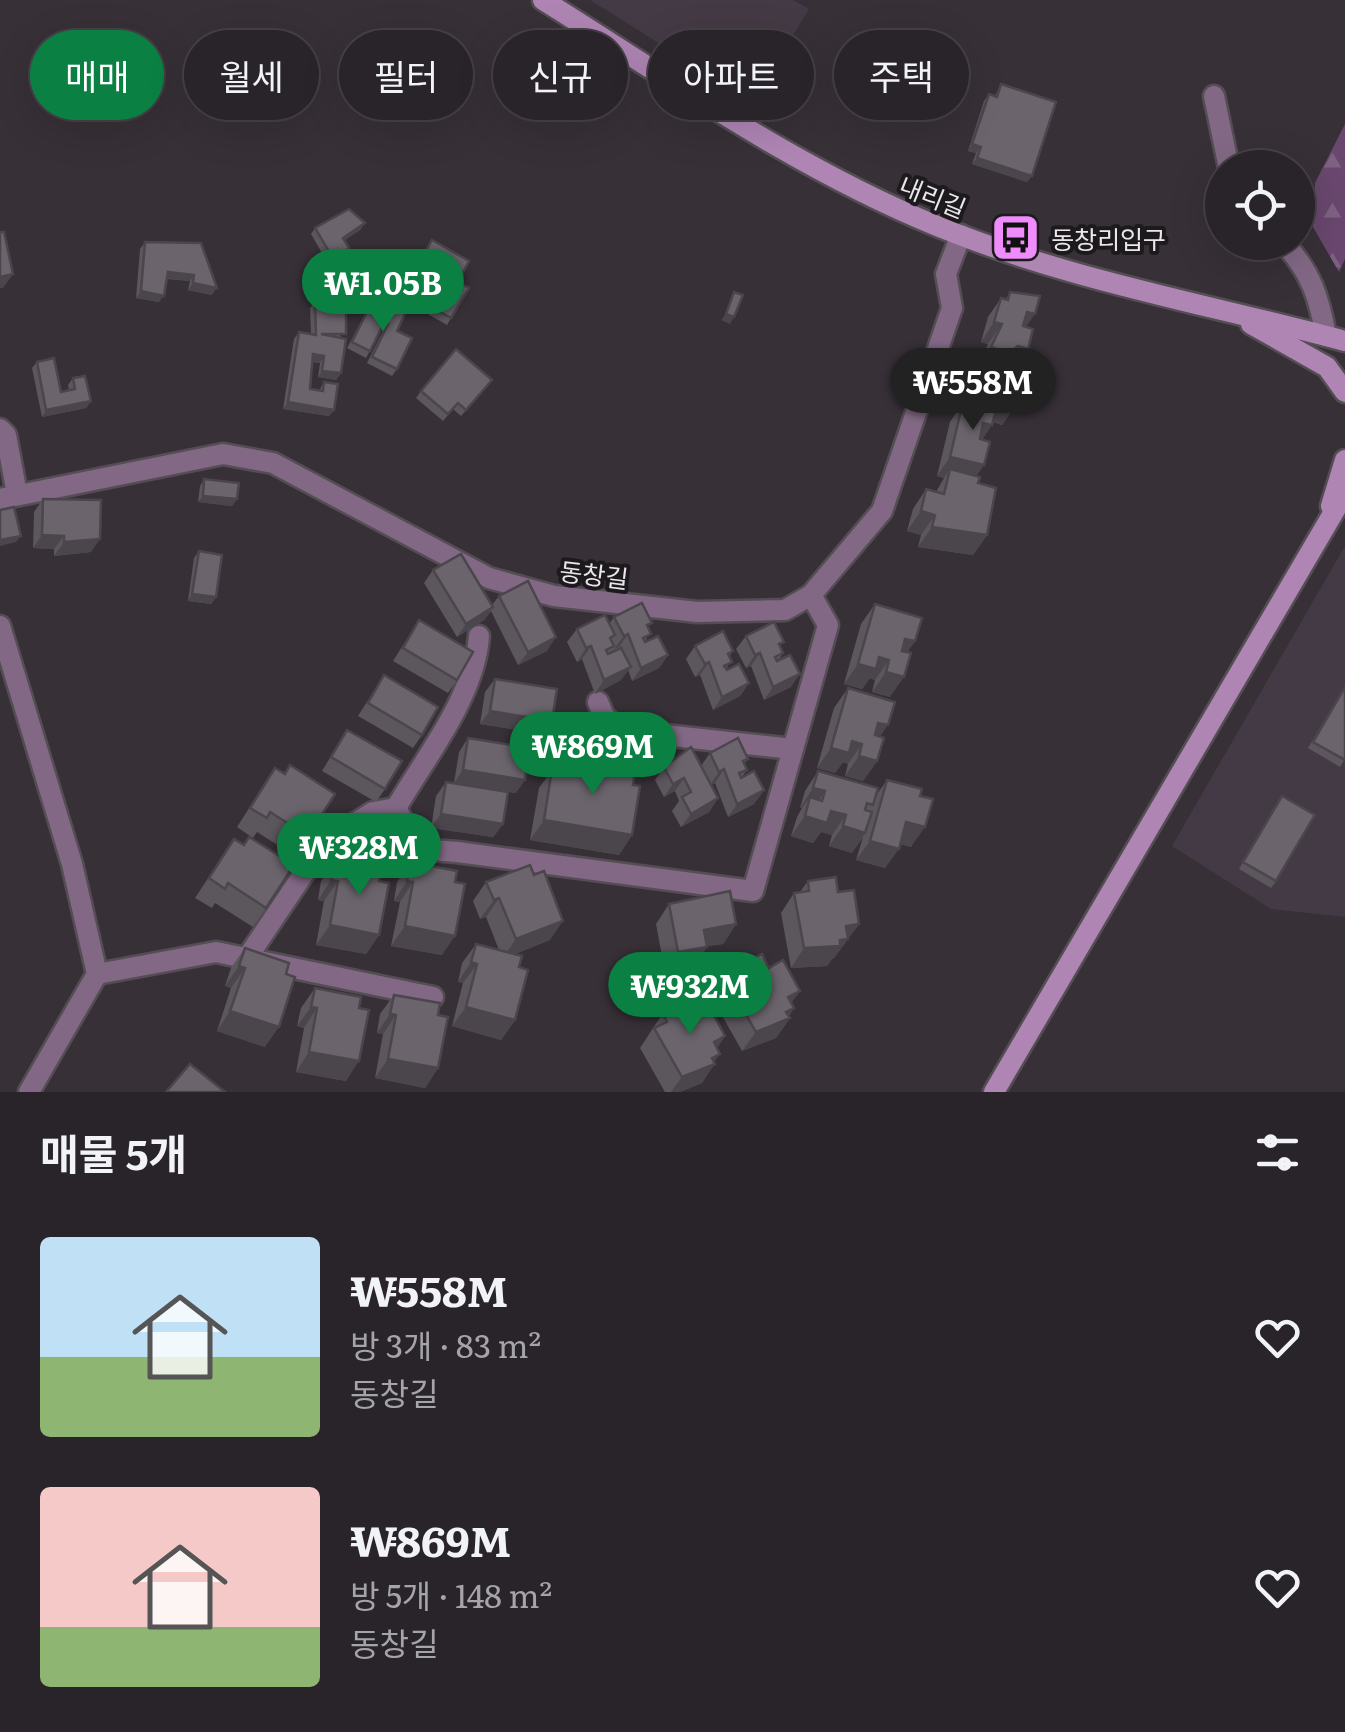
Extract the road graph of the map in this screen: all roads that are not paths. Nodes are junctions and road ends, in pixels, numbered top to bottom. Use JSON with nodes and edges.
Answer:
{"nodes":[{"id":1,"x":543,"y":0,"type":"edge"},
{"id":2,"x":1214,"y":96,"type":"dead end"},
{"id":3,"x":1225,"y":150,"type":"edge"},
{"id":4,"x":961,"y":235,"type":"junction"},
{"id":5,"x":1297,"y":260,"type":"edge"},
{"id":6,"x":1228,"y":311,"type":"junction"},
{"id":7,"x":1336,"y":338,"type":"edge"},
{"id":8,"x":1345,"y":392,"type":"edge"},
{"id":9,"x":0,"y":429,"type":"edge"},
{"id":10,"x":1345,"y":460,"type":"edge"},
{"id":11,"x":1345,"y":493,"type":"edge"},
{"id":12,"x":9,"y":496,"type":"edge"},
{"id":13,"x":1345,"y":506,"type":"edge"},
{"id":14,"x":1325,"y":527,"type":"junction"},
{"id":15,"x":811,"y":595,"type":"junction"},
{"id":16,"x":0,"y":626,"type":"edge"},
{"id":17,"x":479,"y":636,"type":"dead end"},
{"id":18,"x":598,"y":702,"type":"dead end"},
{"id":19,"x":793,"y":749,"type":"junction"},
{"id":20,"x":396,"y":808,"type":"junction"},
{"id":21,"x":325,"y":842,"type":"junction"},
{"id":22,"x":417,"y":848,"type":"junction"},
{"id":23,"x":246,"y":958,"type":"junction"},
{"id":24,"x":97,"y":974,"type":"junction"},
{"id":25,"x":433,"y":997,"type":"edge"},
{"id":26,"x":28,"y":1092,"type":"edge"},
{"id":27,"x":994,"y":1092,"type":"edge"}],
"edges":[{"from":1,"to":4,"type":"street","name":"내리길"},
{"from":2,"to":3,"type":"street"},
{"from":4,"to":6,"type":"street","name":"내리길"},
{"from":4,"to":15,"type":"street","name":"동창길"},
{"from":5,"to":7,"type":"street"},
{"from":6,"to":7,"type":"street","name":"내리길"},
{"from":6,"to":8,"type":"street"},
{"from":9,"to":12,"type":"street"},
{"from":10,"to":14,"type":"street"},
{"from":11,"to":14,"type":"street"},
{"from":12,"to":15,"type":"street","name":"동창길"},
{"from":13,"to":14,"type":"street"},
{"from":14,"to":27,"type":"street"},
{"from":15,"to":19,"type":"street"},
{"from":16,"to":24,"type":"street"},
{"from":17,"to":20,"type":"street"},
{"from":18,"to":19,"type":"street"},
{"from":19,"to":22,"type":"street"},
{"from":20,"to":21,"type":"street"},
{"from":20,"to":22,"type":"street"},
{"from":21,"to":22,"type":"street"},
{"from":21,"to":23,"type":"street"},
{"from":23,"to":24,"type":"street"},
{"from":23,"to":25,"type":"street"},
{"from":24,"to":26,"type":"street"}]}
